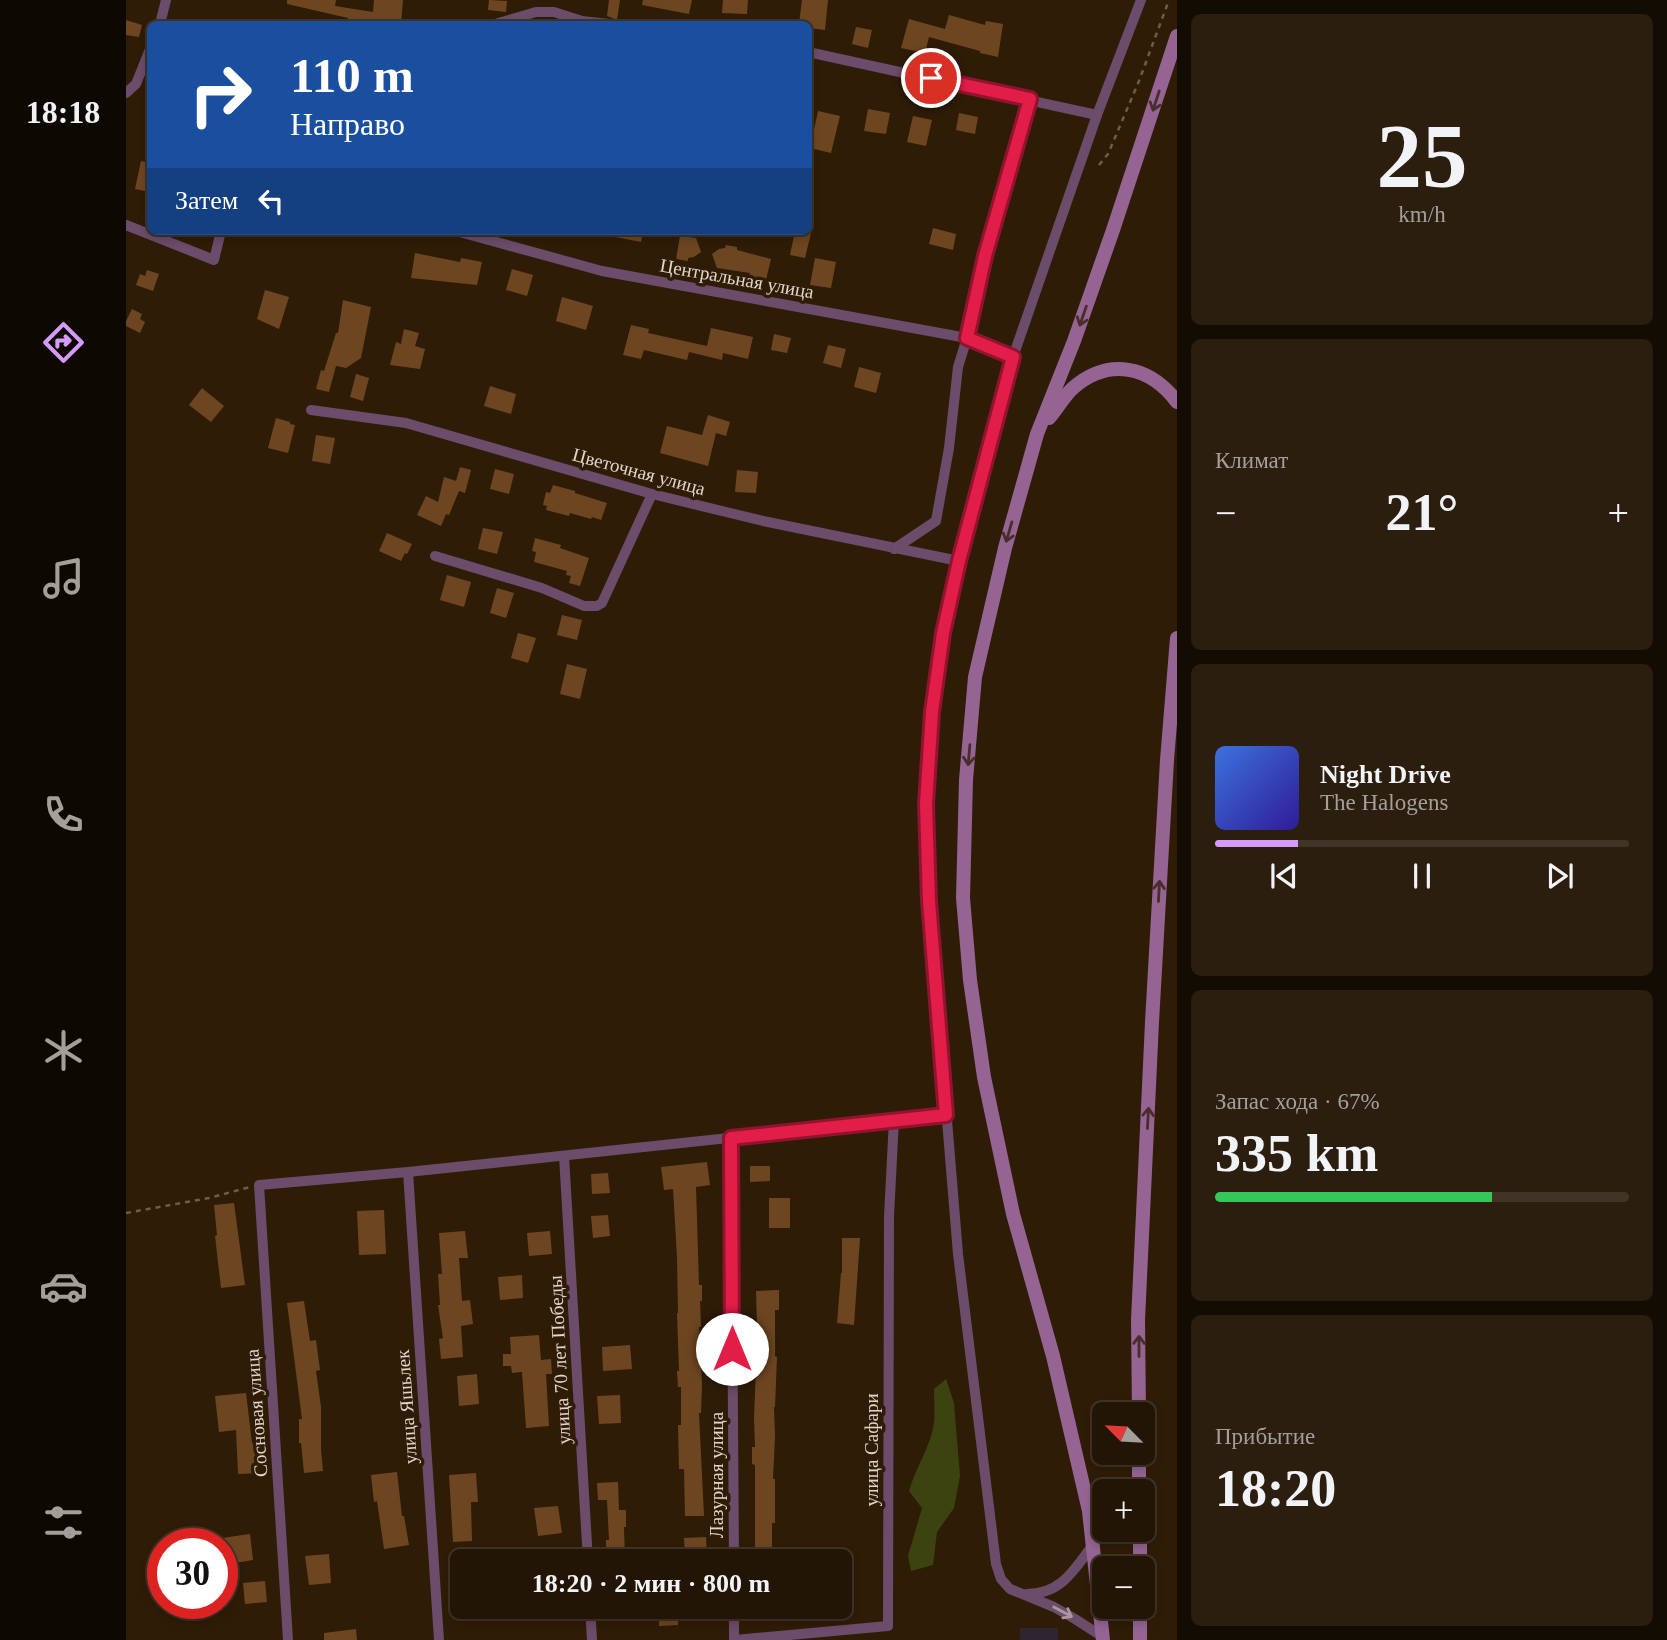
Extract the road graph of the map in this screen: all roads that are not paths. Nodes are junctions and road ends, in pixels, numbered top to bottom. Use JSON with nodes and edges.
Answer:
{"nodes":[{"id":1,"x":166,"y":0,"type":"edge"},
{"id":2,"x":1141,"y":0,"type":"edge"},
{"id":3,"x":161,"y":21,"type":"edge"},
{"id":4,"x":505,"y":21,"type":"edge"},
{"id":5,"x":582,"y":21,"type":"edge"},
{"id":6,"x":1177,"y":36,"type":"edge"},
{"id":7,"x":812,"y":53,"type":"edge"},
{"id":8,"x":147,"y":56,"type":"edge"},
{"id":9,"x":126,"y":93,"type":"edge"},
{"id":10,"x":1030,"y":99,"type":"junction"},
{"id":11,"x":1097,"y":115,"type":"junction"},
{"id":12,"x":126,"y":225,"type":"edge"},
{"id":13,"x":147,"y":233,"type":"edge"},
{"id":14,"x":151,"y":235,"type":"edge"},
{"id":15,"x":220,"y":235,"type":"edge"},
{"id":16,"x":471,"y":235,"type":"edge"},
{"id":17,"x":967,"y":338,"type":"junction"},
{"id":18,"x":1013,"y":357,"type":"junction"},
{"id":19,"x":1177,"y":402,"type":"edge"},
{"id":20,"x":311,"y":410,"type":"dead end"},
{"id":21,"x":1038,"y":434,"type":"junction"},
{"id":22,"x":652,"y":494,"type":"junction"},
{"id":23,"x":894,"y":549,"type":"junction"},
{"id":24,"x":435,"y":556,"type":"dead end"},
{"id":25,"x":959,"y":561,"type":"junction"},
{"id":26,"x":1177,"y":638,"type":"edge"},
{"id":27,"x":946,"y":1115,"type":"junction"},
{"id":28,"x":894,"y":1121,"type":"junction"},
{"id":29,"x":731,"y":1138,"type":"junction"},
{"id":30,"x":564,"y":1156,"type":"junction"},
{"id":31,"x":408,"y":1172,"type":"junction"},
{"id":32,"x":1139,"y":1402,"type":"edge"},
{"id":33,"x":1092,"y":1546,"type":"junction"},
{"id":34,"x":587,"y":1549,"type":"edge"},
{"id":35,"x":734,"y":1549,"type":"edge"},
{"id":36,"x":1020,"y":1594,"type":"junction"},
{"id":37,"x":591,"y":1619,"type":"edge"},
{"id":38,"x":734,"y":1619,"type":"edge"},
{"id":39,"x":1140,"y":1619,"type":"edge"},
{"id":40,"x":1142,"y":1619,"type":"edge"},
{"id":41,"x":1103,"y":1639,"type":"edge"},
{"id":42,"x":288,"y":1640,"type":"edge"},
{"id":43,"x":439,"y":1640,"type":"edge"},
{"id":44,"x":592,"y":1640,"type":"edge"},
{"id":45,"x":734,"y":1640,"type":"edge"},
{"id":46,"x":1140,"y":1640,"type":"edge"},
{"id":47,"x":1147,"y":1640,"type":"edge"}],
"edges":[{"from":1,"to":3,"type":"street"},
{"from":2,"to":11,"type":"street"},
{"from":4,"to":5,"type":"street"},
{"from":6,"to":21,"type":"main road","one_way":true},
{"from":7,"to":10,"type":"street"},
{"from":8,"to":9,"type":"street"},
{"from":10,"to":11,"type":"street"},
{"from":10,"to":17,"type":"street"},
{"from":11,"to":18,"type":"street"},
{"from":12,"to":13,"type":"street"},
{"from":14,"to":15,"type":"street"},
{"from":16,"to":17,"type":"street","name":"Центральная улица"},
{"from":17,"to":18,"type":"street","name":"Центральная улица"},
{"from":17,"to":23,"type":"street"},
{"from":18,"to":25,"type":"street"},
{"from":19,"to":21,"type":"main road"},
{"from":20,"to":22,"type":"street","name":"Цветочная улица"},
{"from":21,"to":33,"type":"main road","one_way":true},
{"from":22,"to":23,"type":"street","name":"Цветочная улица"},
{"from":22,"to":24,"type":"street"},
{"from":23,"to":25,"type":"street","name":"Цветочная улица"},
{"from":25,"to":27,"type":"street"},
{"from":32,"to":26,"type":"main road","one_way":true},
{"from":27,"to":28,"type":"street"},
{"from":27,"to":36,"type":"street"},
{"from":28,"to":29,"type":"street"},
{"from":28,"to":45,"type":"street","name":"улица Сафари"},
{"from":29,"to":30,"type":"street"},
{"from":29,"to":35,"type":"street","name":"Лазурная улица"},
{"from":30,"to":31,"type":"street"},
{"from":30,"to":34,"type":"street","name":"улица 70 лет Победы"},
{"from":31,"to":42,"type":"street","name":"Сосновая улица"},
{"from":31,"to":43,"type":"street","name":"улица Яшьлек"},
{"from":33,"to":36,"type":"street"},
{"from":33,"to":41,"type":"main road"},
{"from":36,"to":41,"type":"street","one_way":true},
{"from":37,"to":44,"type":"street"},
{"from":38,"to":45,"type":"street"},
{"from":39,"to":46,"type":"main road"},
{"from":40,"to":47,"type":"street"}]}
